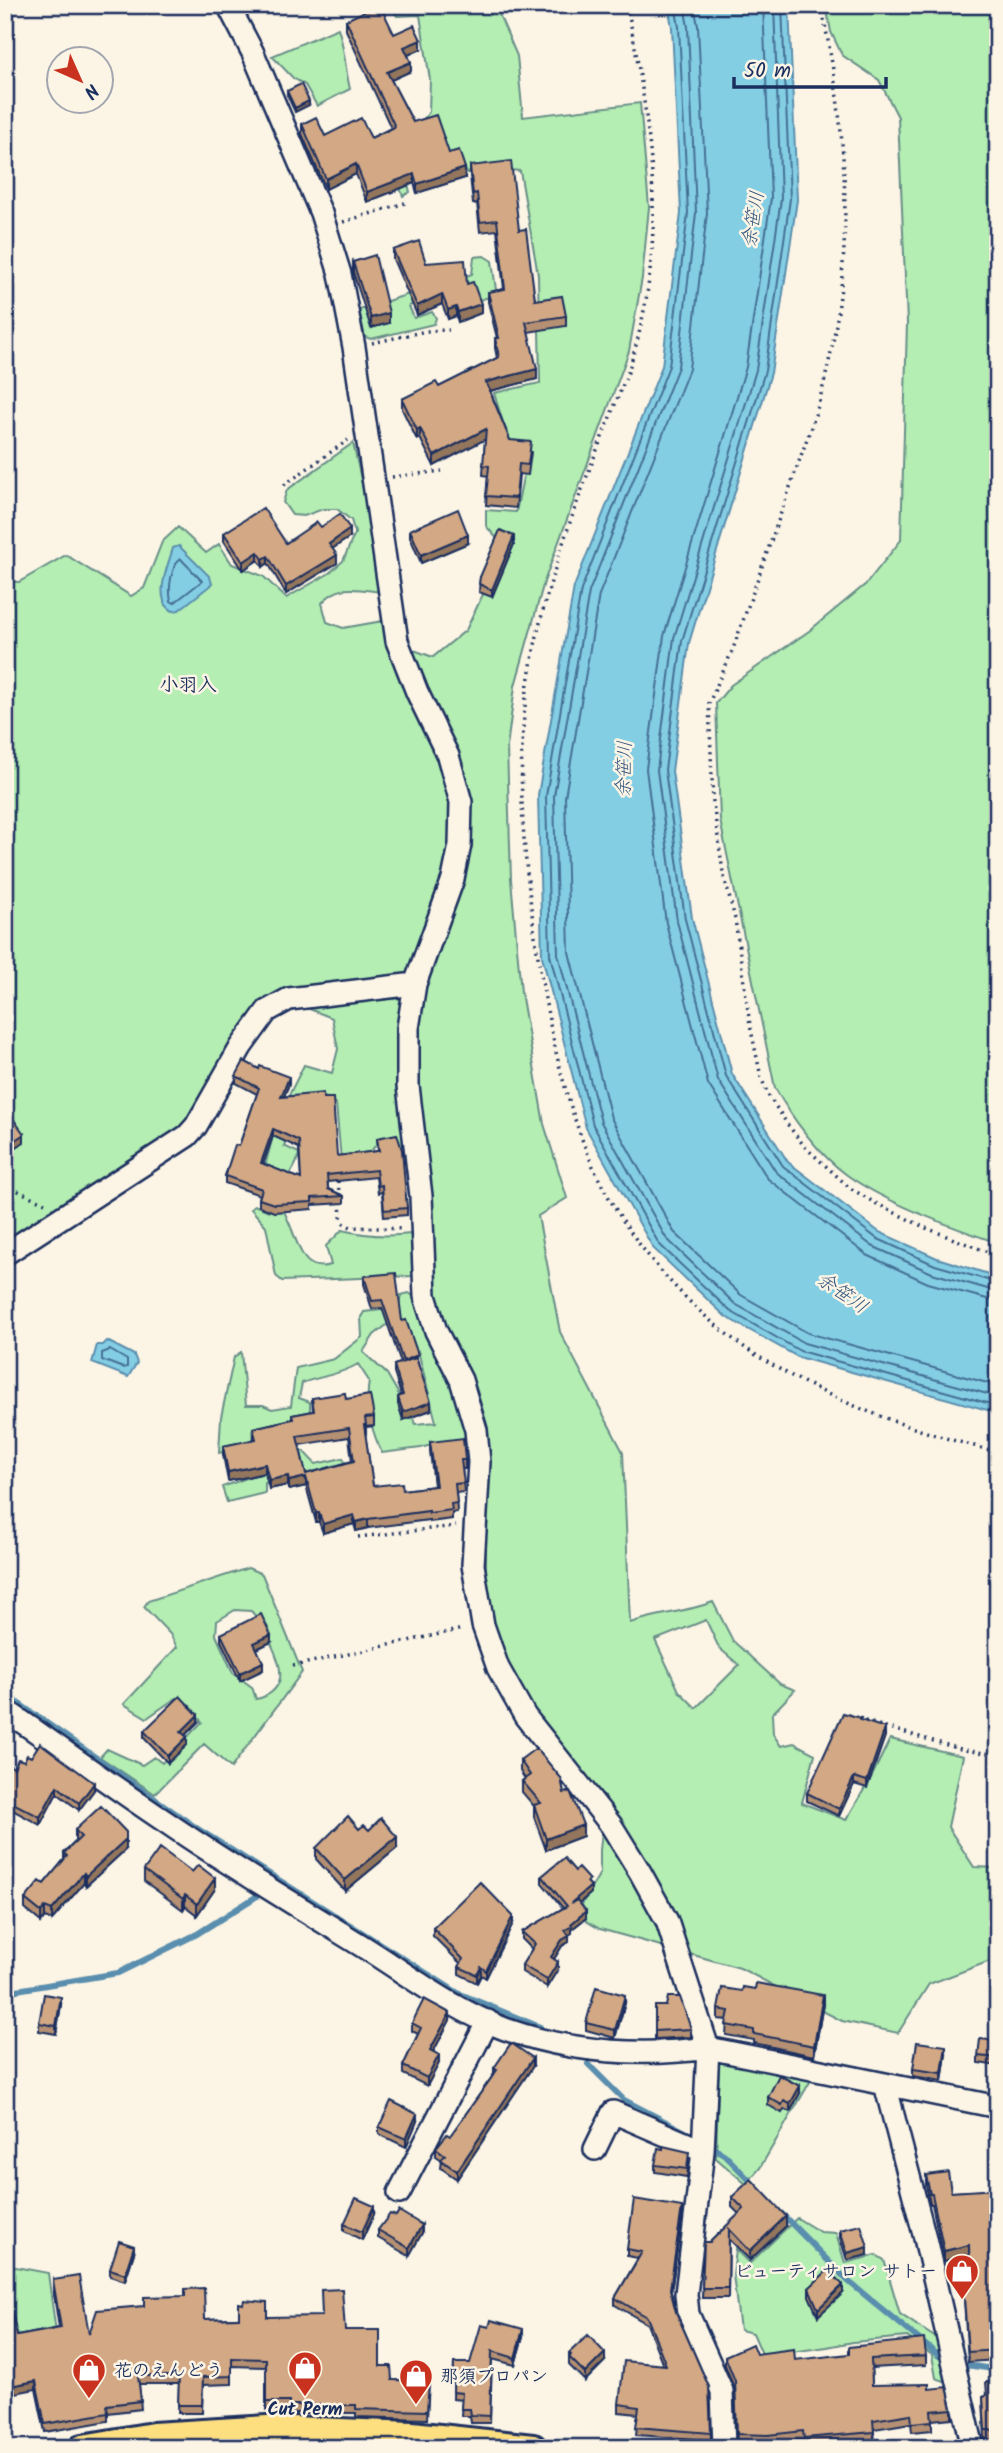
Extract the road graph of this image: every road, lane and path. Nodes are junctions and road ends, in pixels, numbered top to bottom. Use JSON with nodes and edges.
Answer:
{"nodes":[{"id":1,"x":228,"y":5,"type":"edge"},
{"id":2,"x":628,"y":5,"type":"edge"},
{"id":3,"x":821,"y":5,"type":"edge"},
{"id":4,"x":405,"y":202,"type":"dead end"},
{"id":5,"x":326,"y":227,"type":"junction"},
{"id":6,"x":449,"y":330,"type":"dead end"},
{"id":7,"x":354,"y":347,"type":"junction"},
{"id":8,"x":366,"y":428,"type":"junction"},
{"id":9,"x":442,"y":471,"type":"dead end"},
{"id":10,"x":373,"y":479,"type":"junction"},
{"id":11,"x":284,"y":485,"type":"dead end"},
{"id":12,"x":415,"y":984,"type":"junction"},
{"id":13,"x":338,"y":1181,"type":"edge"},
{"id":14,"x":5,"y":1185,"type":"edge"},
{"id":15,"x":69,"y":1214,"type":"junction"},
{"id":16,"x":422,"y":1227,"type":"junction"},
{"id":17,"x":5,"y":1254,"type":"edge"},
{"id":18,"x":998,"y":1256,"type":"edge"},
{"id":19,"x":998,"y":1452,"type":"edge"},
{"id":20,"x":475,"y":1524,"type":"junction"},
{"id":21,"x":358,"y":1537,"type":"dead end"},
{"id":22,"x":483,"y":1625,"type":"junction"},
{"id":23,"x":293,"y":1666,"type":"dead end"},
{"id":24,"x":5,"y":1710,"type":"edge"},
{"id":25,"x":854,"y":1717,"type":"edge"},
{"id":26,"x":998,"y":1755,"type":"edge"},
{"id":27,"x":488,"y":2021,"type":"junction"},
{"id":28,"x":708,"y":2048,"type":"junction"},
{"id":29,"x":885,"y":2084,"type":"junction"},
{"id":30,"x":998,"y":2107,"type":"edge"},
{"id":31,"x":594,"y":2150,"type":"dead end"},
{"id":32,"x":703,"y":2151,"type":"junction"},
{"id":33,"x":399,"y":2193,"type":"dead end"},
{"id":34,"x":83,"y":2448,"type":"edge"},
{"id":35,"x":533,"y":2448,"type":"edge"},
{"id":36,"x":724,"y":2448,"type":"edge"},
{"id":37,"x":973,"y":2448,"type":"edge"}],
"edges":[{"from":1,"to":5,"type":"street"},
{"from":2,"to":19,"type":"path"},
{"from":3,"to":18,"type":"path"},
{"from":4,"to":5,"type":"path"},
{"from":5,"to":7,"type":"street"},
{"from":6,"to":7,"type":"path"},
{"from":7,"to":8,"type":"street"},
{"from":8,"to":10,"type":"street"},
{"from":8,"to":11,"type":"path"},
{"from":9,"to":10,"type":"path"},
{"from":10,"to":12,"type":"street"},
{"from":12,"to":15,"type":"street"},
{"from":12,"to":16,"type":"street"},
{"from":13,"to":16,"type":"path"},
{"from":14,"to":15,"type":"path"},
{"from":15,"to":17,"type":"street"},
{"from":16,"to":20,"type":"street"},
{"from":20,"to":21,"type":"path"},
{"from":20,"to":22,"type":"street"},
{"from":22,"to":23,"type":"path"},
{"from":22,"to":28,"type":"street"},
{"from":24,"to":27,"type":"street"},
{"from":25,"to":26,"type":"path"},
{"from":27,"to":28,"type":"street"},
{"from":27,"to":33,"type":"street"},
{"from":28,"to":29,"type":"street"},
{"from":28,"to":32,"type":"street"},
{"from":29,"to":30,"type":"street"},
{"from":29,"to":37,"type":"street"},
{"from":31,"to":32,"type":"street"},
{"from":32,"to":36,"type":"street"},
{"from":34,"to":35,"type":"main road"}]}
